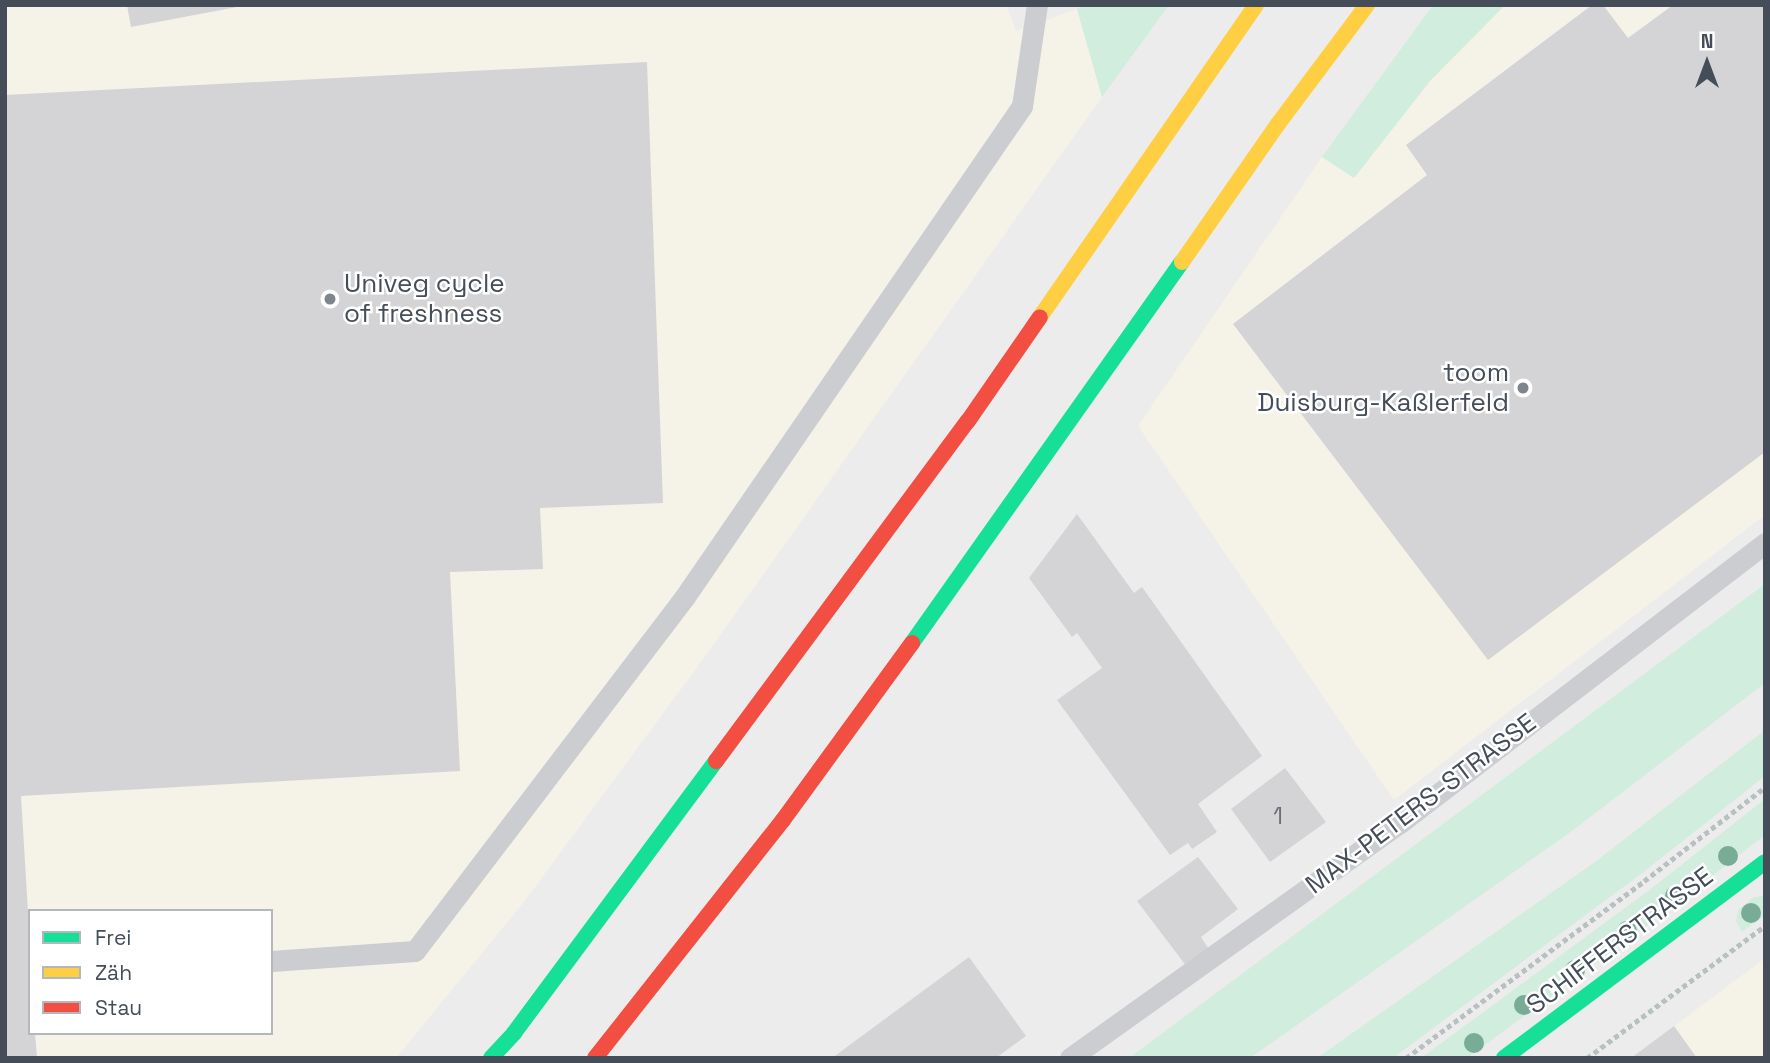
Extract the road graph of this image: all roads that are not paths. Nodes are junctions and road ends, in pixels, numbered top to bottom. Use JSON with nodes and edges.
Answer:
{"nodes":[{"id":1,"x":1037,"y":5,"type":"edge"},
{"id":2,"x":1256,"y":5,"type":"edge"},
{"id":3,"x":1367,"y":5,"type":"edge"},
{"id":4,"x":1765,"y":543,"type":"edge"},
{"id":5,"x":1765,"y":862,"type":"edge"},
{"id":6,"x":273,"y":961,"type":"edge"},
{"id":7,"x":491,"y":1058,"type":"edge"},
{"id":8,"x":595,"y":1058,"type":"edge"},
{"id":9,"x":1070,"y":1058,"type":"edge"},
{"id":10,"x":1504,"y":1058,"type":"edge"}],
"edges":[{"from":1,"to":6,"type":"lane"},
{"from":2,"to":7,"type":"main road"},
{"from":3,"to":8,"type":"main road"},
{"from":4,"to":9,"type":"lane","name":"MAX-PETERS-STRASSE"},
{"from":5,"to":10,"type":"main road","name":"SCHIFFERSTRASSE"}]}
